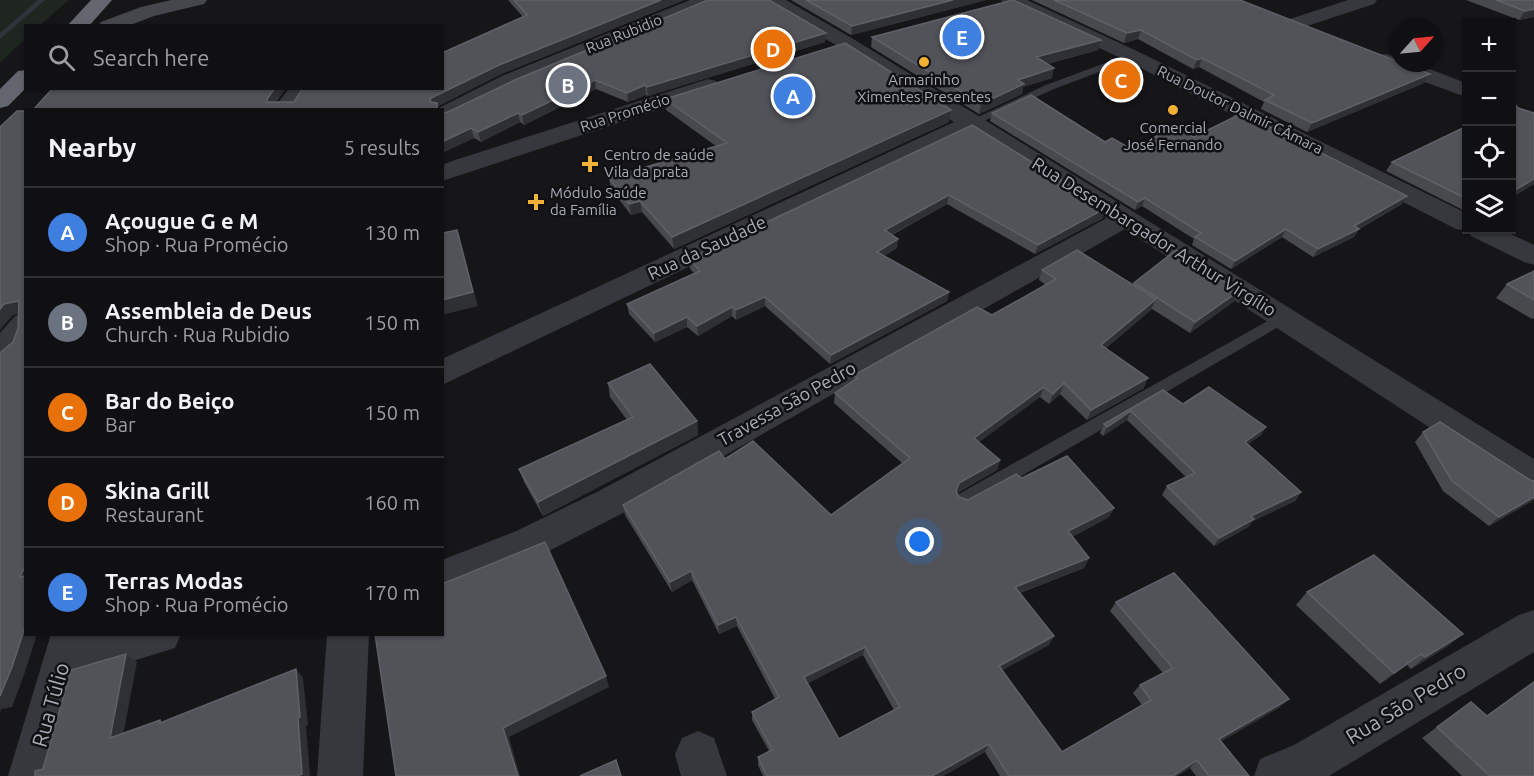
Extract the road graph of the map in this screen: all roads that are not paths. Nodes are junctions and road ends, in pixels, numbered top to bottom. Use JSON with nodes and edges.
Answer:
{"nodes":[{"id":1,"x":102,"y":0,"type":"edge"},
{"id":2,"x":132,"y":0,"type":"edge"},
{"id":3,"x":197,"y":0,"type":"edge"},
{"id":4,"x":707,"y":0,"type":"edge"},
{"id":5,"x":772,"y":0,"type":"edge"},
{"id":6,"x":1367,"y":0,"type":"edge"},
{"id":7,"x":1008,"y":2,"type":"edge"},
{"id":8,"x":174,"y":4,"type":"junction"},
{"id":9,"x":79,"y":24,"type":"edge"},
{"id":10,"x":114,"y":24,"type":"edge"},
{"id":11,"x":1325,"y":36,"type":"edge"},
{"id":12,"x":1366,"y":52,"type":"edge"},
{"id":13,"x":1132,"y":56,"type":"junction"},
{"id":14,"x":24,"y":78,"type":"edge"},
{"id":15,"x":724,"y":81,"type":"edge"},
{"id":16,"x":1462,"y":88,"type":"edge"},
{"id":17,"x":299,"y":90,"type":"edge"},
{"id":18,"x":0,"y":101,"type":"edge"},
{"id":19,"x":286,"y":108,"type":"edge"},
{"id":20,"x":444,"y":114,"type":"edge"},
{"id":21,"x":971,"y":123,"type":"junction"},
{"id":22,"x":444,"y":173,"type":"edge"},
{"id":23,"x":1126,"y":218,"type":"junction"},
{"id":24,"x":1462,"y":221,"type":"edge"},
{"id":25,"x":1489,"y":234,"type":"edge"},
{"id":26,"x":1534,"y":256,"type":"edge"},
{"id":27,"x":1282,"y":318,"type":"junction"},
{"id":28,"x":24,"y":325,"type":"edge"},
{"id":29,"x":0,"y":354,"type":"edge"},
{"id":30,"x":444,"y":372,"type":"edge"},
{"id":31,"x":1534,"y":477,"type":"edge"},
{"id":32,"x":964,"y":500,"type":"edge"},
{"id":33,"x":444,"y":577,"type":"edge"},
{"id":34,"x":1534,"y":628,"type":"edge"},
{"id":35,"x":147,"y":636,"type":"edge"},
{"id":36,"x":348,"y":636,"type":"edge"},
{"id":37,"x":68,"y":648,"type":"edge"},
{"id":38,"x":30,"y":776,"type":"edge"},
{"id":39,"x":340,"y":776,"type":"edge"},
{"id":40,"x":1277,"y":776,"type":"edge"}],
"edges":[{"from":1,"to":9,"type":"highway"},
{"from":2,"to":8,"type":"street"},
{"from":3,"to":8,"type":"street"},
{"from":4,"to":20,"type":"street","name":"Rua Rubidio"},
{"from":5,"to":21,"type":"street","name":"Rua Desembargador Arthur Virgílio"},
{"from":6,"to":11,"type":"street"},
{"from":7,"to":13,"type":"street","name":"Rua Doutor Dalmir CÂmara"},
{"from":8,"to":10,"type":"street"},
{"from":12,"to":16,"type":"street"},
{"from":13,"to":21,"type":"lane"},
{"from":13,"to":24,"type":"street","name":"Rua Doutor Dalmir CÂmara"},
{"from":14,"to":18,"type":"highway"},
{"from":15,"to":22,"type":"street","name":"Rua Promécio"},
{"from":17,"to":19,"type":"street"},
{"from":21,"to":23,"type":"street","name":"Rua Desembargador Arthur Virgílio"},
{"from":21,"to":30,"type":"street","name":"Rua da Saudade"},
{"from":23,"to":27,"type":"street","name":"Rua Desembargador Arthur Virgílio"},
{"from":23,"to":33,"type":"street","name":"Travessa São Pedro"},
{"from":25,"to":26,"type":"street"},
{"from":27,"to":31,"type":"street","name":"Rua Desembargador Arthur Virgílio"},
{"from":27,"to":32,"type":"lane"},
{"from":28,"to":29,"type":"street"},
{"from":34,"to":40,"type":"street","name":"Rua São Pedro"},
{"from":35,"to":37,"type":"street"},
{"from":36,"to":39,"type":"street"},
{"from":37,"to":38,"type":"street","name":"Rua Túlio"}]}
